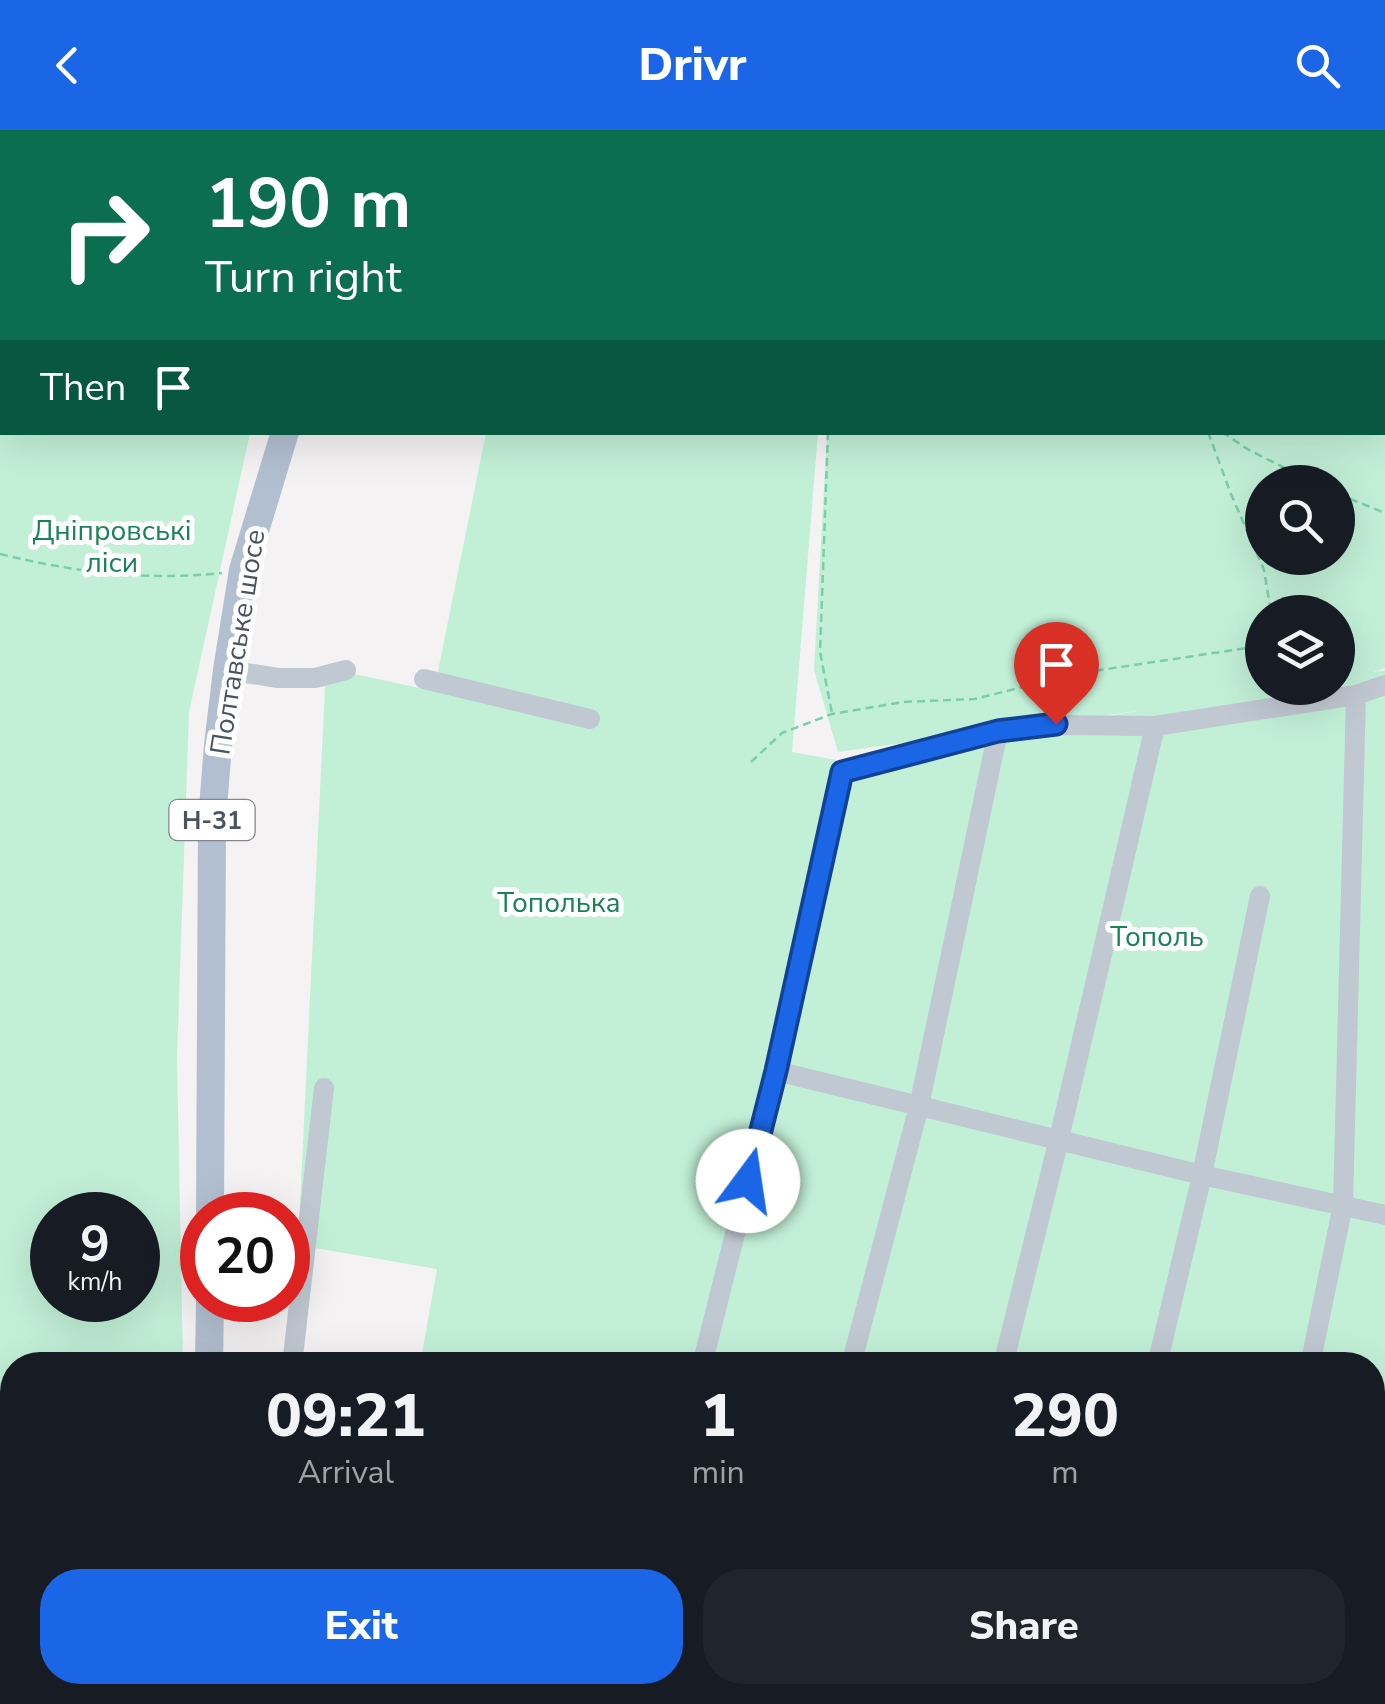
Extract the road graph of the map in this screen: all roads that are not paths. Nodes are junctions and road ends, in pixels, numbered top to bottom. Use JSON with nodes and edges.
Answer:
{"nodes":[{"id":1,"x":283,"y":435,"type":"edge"},
{"id":2,"x":227,"y":670,"type":"junction"},
{"id":3,"x":346,"y":670,"type":"dead end"},
{"id":4,"x":424,"y":678,"type":"dead end"},
{"id":5,"x":1385,"y":685,"type":"edge"},
{"id":6,"x":1356,"y":695,"type":"junction"},
{"id":7,"x":590,"y":719,"type":"dead end"},
{"id":8,"x":1155,"y":726,"type":"junction"},
{"id":9,"x":998,"y":731,"type":"junction"},
{"id":10,"x":1260,"y":896,"type":"dead end"},
{"id":11,"x":776,"y":1071,"type":"junction"},
{"id":12,"x":324,"y":1088,"type":"dead end"},
{"id":13,"x":918,"y":1106,"type":"junction"},
{"id":14,"x":1059,"y":1140,"type":"junction"},
{"id":15,"x":1202,"y":1174,"type":"junction"},
{"id":16,"x":210,"y":1192,"type":"edge"},
{"id":17,"x":1343,"y":1205,"type":"junction"},
{"id":18,"x":1385,"y":1215,"type":"edge"},
{"id":19,"x":210,"y":1322,"type":"edge"},
{"id":20,"x":209,"y":1352,"type":"edge"},
{"id":21,"x":294,"y":1352,"type":"edge"},
{"id":22,"x":705,"y":1352,"type":"edge"},
{"id":23,"x":854,"y":1352,"type":"edge"},
{"id":24,"x":1006,"y":1352,"type":"edge"},
{"id":25,"x":1159,"y":1352,"type":"edge"},
{"id":26,"x":1313,"y":1352,"type":"edge"}],
"edges":[{"from":1,"to":2,"type":"main road","name":"Полтавське шосе","number":"Н-31"},
{"from":2,"to":3,"type":"lane"},
{"from":2,"to":16,"type":"main road","name":"Полтавське шосе","number":"Н-31"},
{"from":4,"to":7,"type":"lane"},
{"from":5,"to":6,"type":"lane"},
{"from":6,"to":8,"type":"lane"},
{"from":6,"to":17,"type":"lane"},
{"from":8,"to":9,"type":"lane"},
{"from":8,"to":14,"type":"lane"},
{"from":9,"to":11,"type":"lane"},
{"from":9,"to":13,"type":"lane"},
{"from":10,"to":15,"type":"lane"},
{"from":11,"to":13,"type":"lane"},
{"from":11,"to":22,"type":"lane"},
{"from":12,"to":21,"type":"lane"},
{"from":13,"to":14,"type":"lane"},
{"from":13,"to":23,"type":"lane"},
{"from":14,"to":15,"type":"lane"},
{"from":14,"to":24,"type":"lane"},
{"from":15,"to":17,"type":"lane"},
{"from":15,"to":25,"type":"lane"},
{"from":17,"to":18,"type":"lane"},
{"from":17,"to":26,"type":"lane"},
{"from":19,"to":20,"type":"main road"}]}
